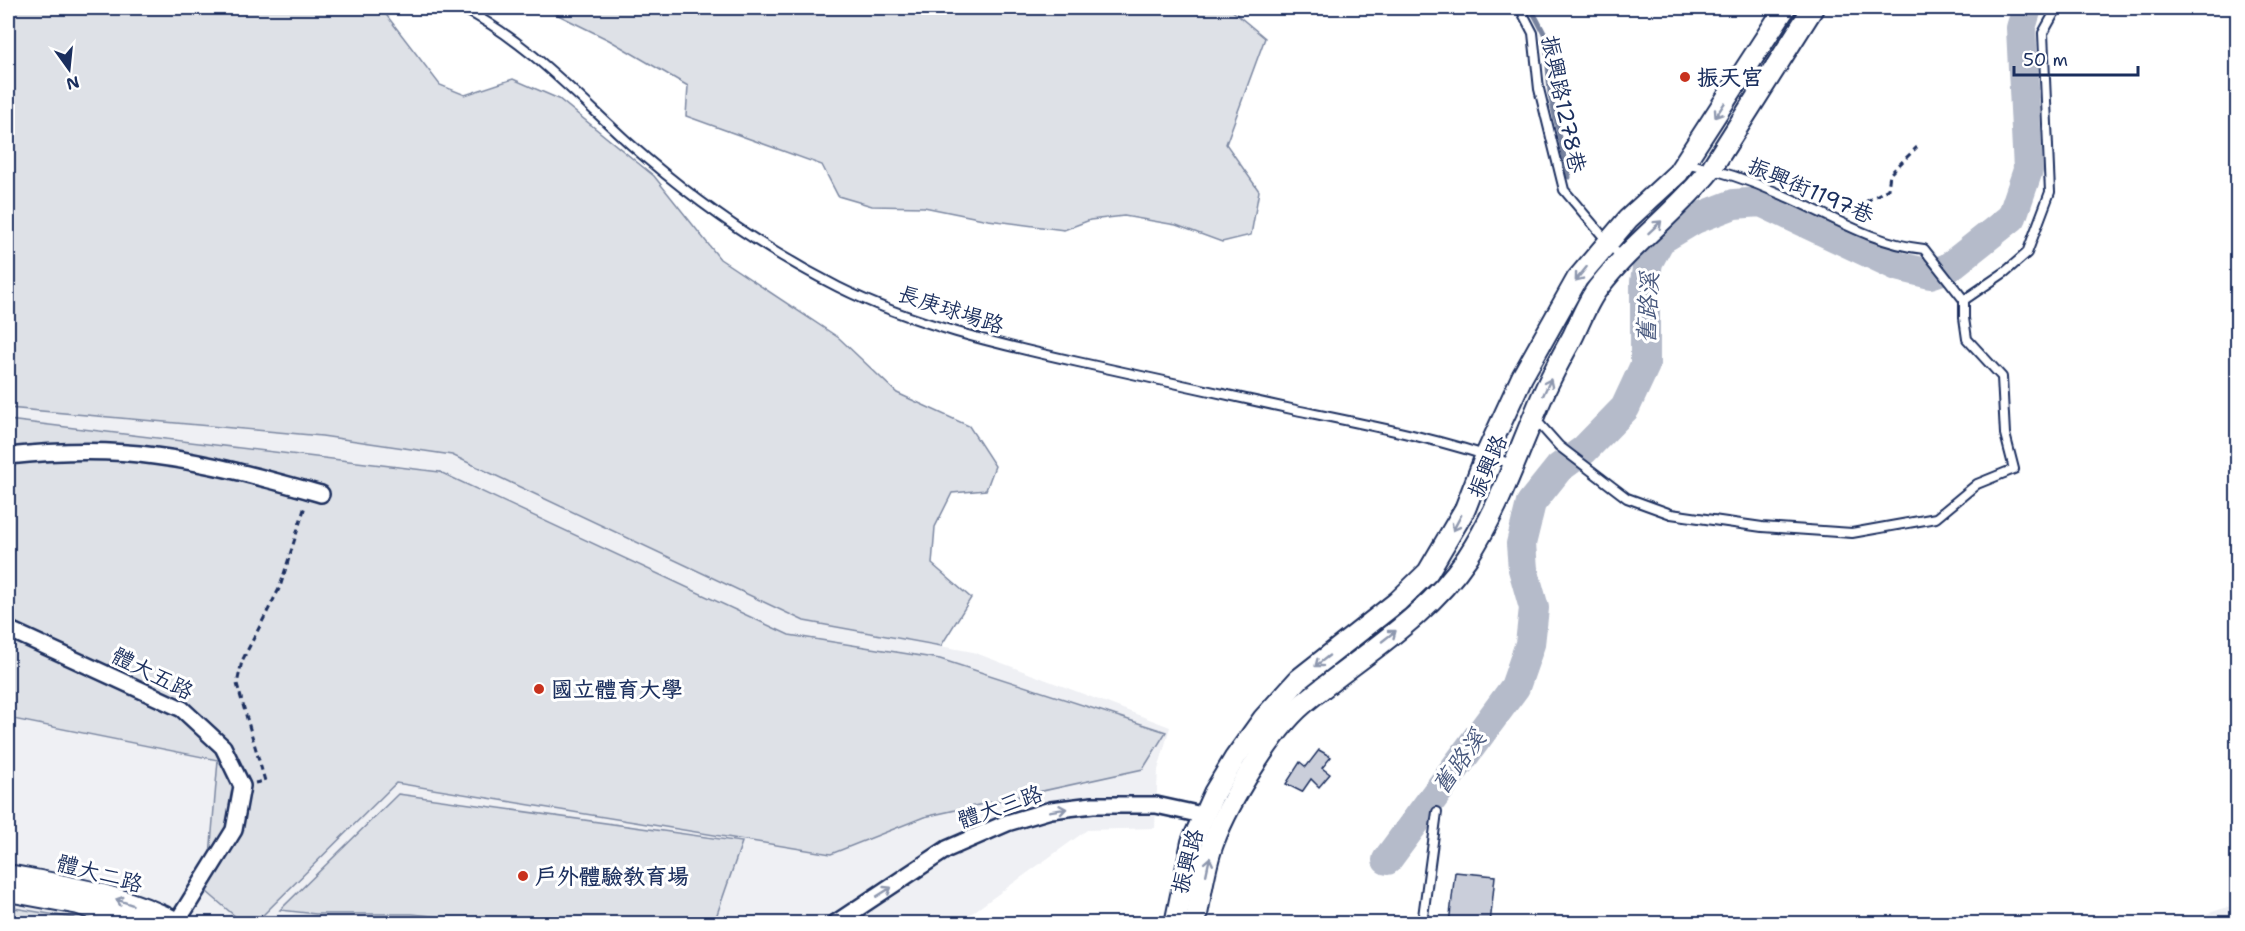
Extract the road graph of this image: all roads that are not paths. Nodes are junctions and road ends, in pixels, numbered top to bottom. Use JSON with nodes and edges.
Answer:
{"nodes":[{"id":1,"x":462,"y":8,"type":"edge"},
{"id":2,"x":1520,"y":8,"type":"edge"},
{"id":3,"x":1785,"y":8,"type":"edge"},
{"id":4,"x":1813,"y":8,"type":"edge"},
{"id":5,"x":2057,"y":8,"type":"edge"},
{"id":6,"x":1685,"y":163,"type":"junction"},
{"id":7,"x":1711,"y":169,"type":"junction"},
{"id":8,"x":1608,"y":243,"type":"junction"},
{"id":9,"x":1623,"y":261,"type":"junction"},
{"id":10,"x":1964,"y":300,"type":"junction"},
{"id":11,"x":1533,"y":418,"type":"junction"},
{"id":12,"x":1486,"y":455,"type":"junction"},
{"id":13,"x":8,"y":456,"type":"edge"},
{"id":14,"x":1514,"y":465,"type":"junction"},
{"id":15,"x":315,"y":493,"type":"road end"},
{"id":16,"x":8,"y":629,"type":"edge"},
{"id":17,"x":1437,"y":812,"type":"dead end"},
{"id":18,"x":1203,"y":815,"type":"junction"},
{"id":19,"x":1222,"y":822,"type":"junction"},
{"id":20,"x":8,"y":875,"type":"edge"},
{"id":21,"x":8,"y":891,"type":"edge"},
{"id":22,"x":178,"y":923,"type":"edge"},
{"id":23,"x":136,"y":924,"type":"edge"},
{"id":24,"x":834,"y":924,"type":"edge"},
{"id":25,"x":1174,"y":924,"type":"edge"},
{"id":26,"x":1195,"y":924,"type":"edge"},
{"id":27,"x":1422,"y":924,"type":"edge"}],
"edges":[{"from":1,"to":12,"type":"lane","name":"長庚球場路"},
{"from":2,"to":8,"type":"lane","name":"振興路1278巷"},
{"from":3,"to":6,"type":"street","name":"振興路","one_way":true},
{"from":4,"to":7,"type":"street","name":"振興路"},
{"from":5,"to":10,"type":"lane"},
{"from":6,"to":7,"type":"lane","name":"振興街1197巷"},
{"from":6,"to":8,"type":"street","name":"振興路"},
{"from":9,"to":7,"type":"street","name":"振興路","one_way":true},
{"from":7,"to":10,"type":"lane","name":"振興街1197巷"},
{"from":8,"to":9,"type":"lane","name":"振興路1278巷"},
{"from":8,"to":12,"type":"street","name":"振興路","one_way":true},
{"from":11,"to":9,"type":"street","name":"振興路","one_way":true},
{"from":10,"to":11,"type":"lane"},
{"from":11,"to":14,"type":"street","name":"振興路"},
{"from":12,"to":14,"type":"lane","name":"長庚球場路"},
{"from":12,"to":18,"type":"street","name":"振興路","one_way":true},
{"from":13,"to":15,"type":"street"},
{"from":19,"to":14,"type":"street","name":"振興路","one_way":true},
{"from":16,"to":22,"type":"street","name":"體大五路"},
{"from":17,"to":27,"type":"lane"},
{"from":18,"to":19,"type":"street"},
{"from":24,"to":18,"type":"street","name":"體大三路","one_way":true},
{"from":18,"to":25,"type":"street","name":"振興路"},
{"from":26,"to":19,"type":"street","name":"振興路","one_way":true},
{"from":22,"to":20,"type":"street","name":"體大二路","one_way":true},
{"from":21,"to":23,"type":"street","name":"體大二路"}]}
